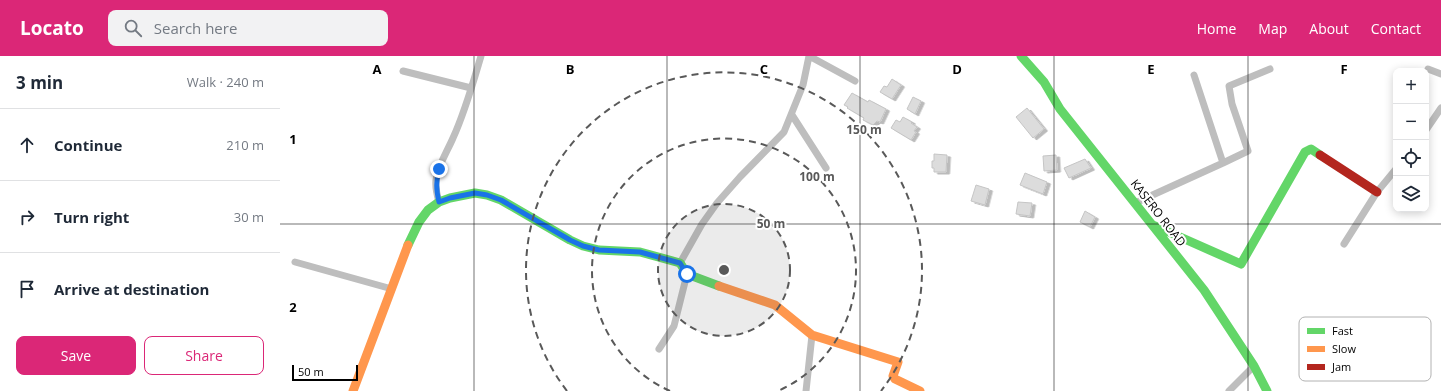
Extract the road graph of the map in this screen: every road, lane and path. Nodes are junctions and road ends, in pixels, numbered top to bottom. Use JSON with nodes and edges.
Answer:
{"nodes":[{"id":1,"x":481,"y":56,"type":"edge"},
{"id":2,"x":809,"y":56,"type":"edge"},
{"id":3,"x":1021,"y":56,"type":"edge"},
{"id":4,"x":1270,"y":70,"type":"dead end"},
{"id":5,"x":1429,"y":70,"type":"edge"},
{"id":6,"x":403,"y":71,"type":"dead end"},
{"id":7,"x":1441,"y":74,"type":"edge"},
{"id":8,"x":1194,"y":75,"type":"dead end"},
{"id":9,"x":854,"y":81,"type":"dead end"},
{"id":10,"x":471,"y":88,"type":"junction"},
{"id":11,"x":1441,"y":108,"type":"edge"},
{"id":12,"x":792,"y":115,"type":"junction"},
{"id":13,"x":1429,"y":126,"type":"edge"},
{"id":14,"x":1223,"y":163,"type":"junction"},
{"id":15,"x":826,"y":168,"type":"dead end"},
{"id":16,"x":1393,"y":173,"type":"edge"},
{"id":17,"x":1377,"y":192,"type":"junction"},
{"id":18,"x":439,"y":202,"type":"junction"},
{"id":19,"x":1135,"y":204,"type":"junction"},
{"id":20,"x":1152,"y":224,"type":"junction"},
{"id":21,"x":1344,"y":244,"type":"dead end"},
{"id":22,"x":295,"y":262,"type":"dead end"},
{"id":23,"x":680,"y":263,"type":"junction"},
{"id":24,"x":687,"y":274,"type":"junction"},
{"id":25,"x":392,"y":289,"type":"junction"},
{"id":26,"x":812,"y":335,"type":"junction"},
{"id":27,"x":659,"y":349,"type":"dead end"},
{"id":28,"x":1254,"y":366,"type":"junction"},
{"id":29,"x":353,"y":391,"type":"edge"},
{"id":30,"x":806,"y":391,"type":"edge"},
{"id":31,"x":920,"y":391,"type":"edge"},
{"id":32,"x":1229,"y":391,"type":"edge"},
{"id":33,"x":1268,"y":391,"type":"edge"}],
"edges":[{"from":1,"to":10,"type":"street"},
{"from":2,"to":9,"type":"street"},
{"from":2,"to":12,"type":"street"},
{"from":3,"to":19,"type":"street","name":"KASERO ROAD"},
{"from":4,"to":14,"type":"street"},
{"from":5,"to":7,"type":"street"},
{"from":6,"to":10,"type":"street"},
{"from":8,"to":14,"type":"street"},
{"from":10,"to":18,"type":"street"},
{"from":11,"to":13,"type":"street"},
{"from":12,"to":15,"type":"street"},
{"from":12,"to":23,"type":"street"},
{"from":14,"to":19,"type":"street"},
{"from":16,"to":17,"type":"street"},
{"from":17,"to":20,"type":"street"},
{"from":17,"to":21,"type":"street"},
{"from":18,"to":23,"type":"street"},
{"from":18,"to":25,"type":"street"},
{"from":19,"to":20,"type":"street","name":"KASERO ROAD"},
{"from":20,"to":28,"type":"street","name":"KASERO ROAD"},
{"from":22,"to":25,"type":"street"},
{"from":23,"to":24,"type":"street"},
{"from":24,"to":26,"type":"street"},
{"from":24,"to":27,"type":"street"},
{"from":25,"to":29,"type":"street"},
{"from":26,"to":30,"type":"street"},
{"from":26,"to":31,"type":"street"},
{"from":28,"to":32,"type":"street"},
{"from":28,"to":33,"type":"street","name":"KASERO ROAD"}]}
